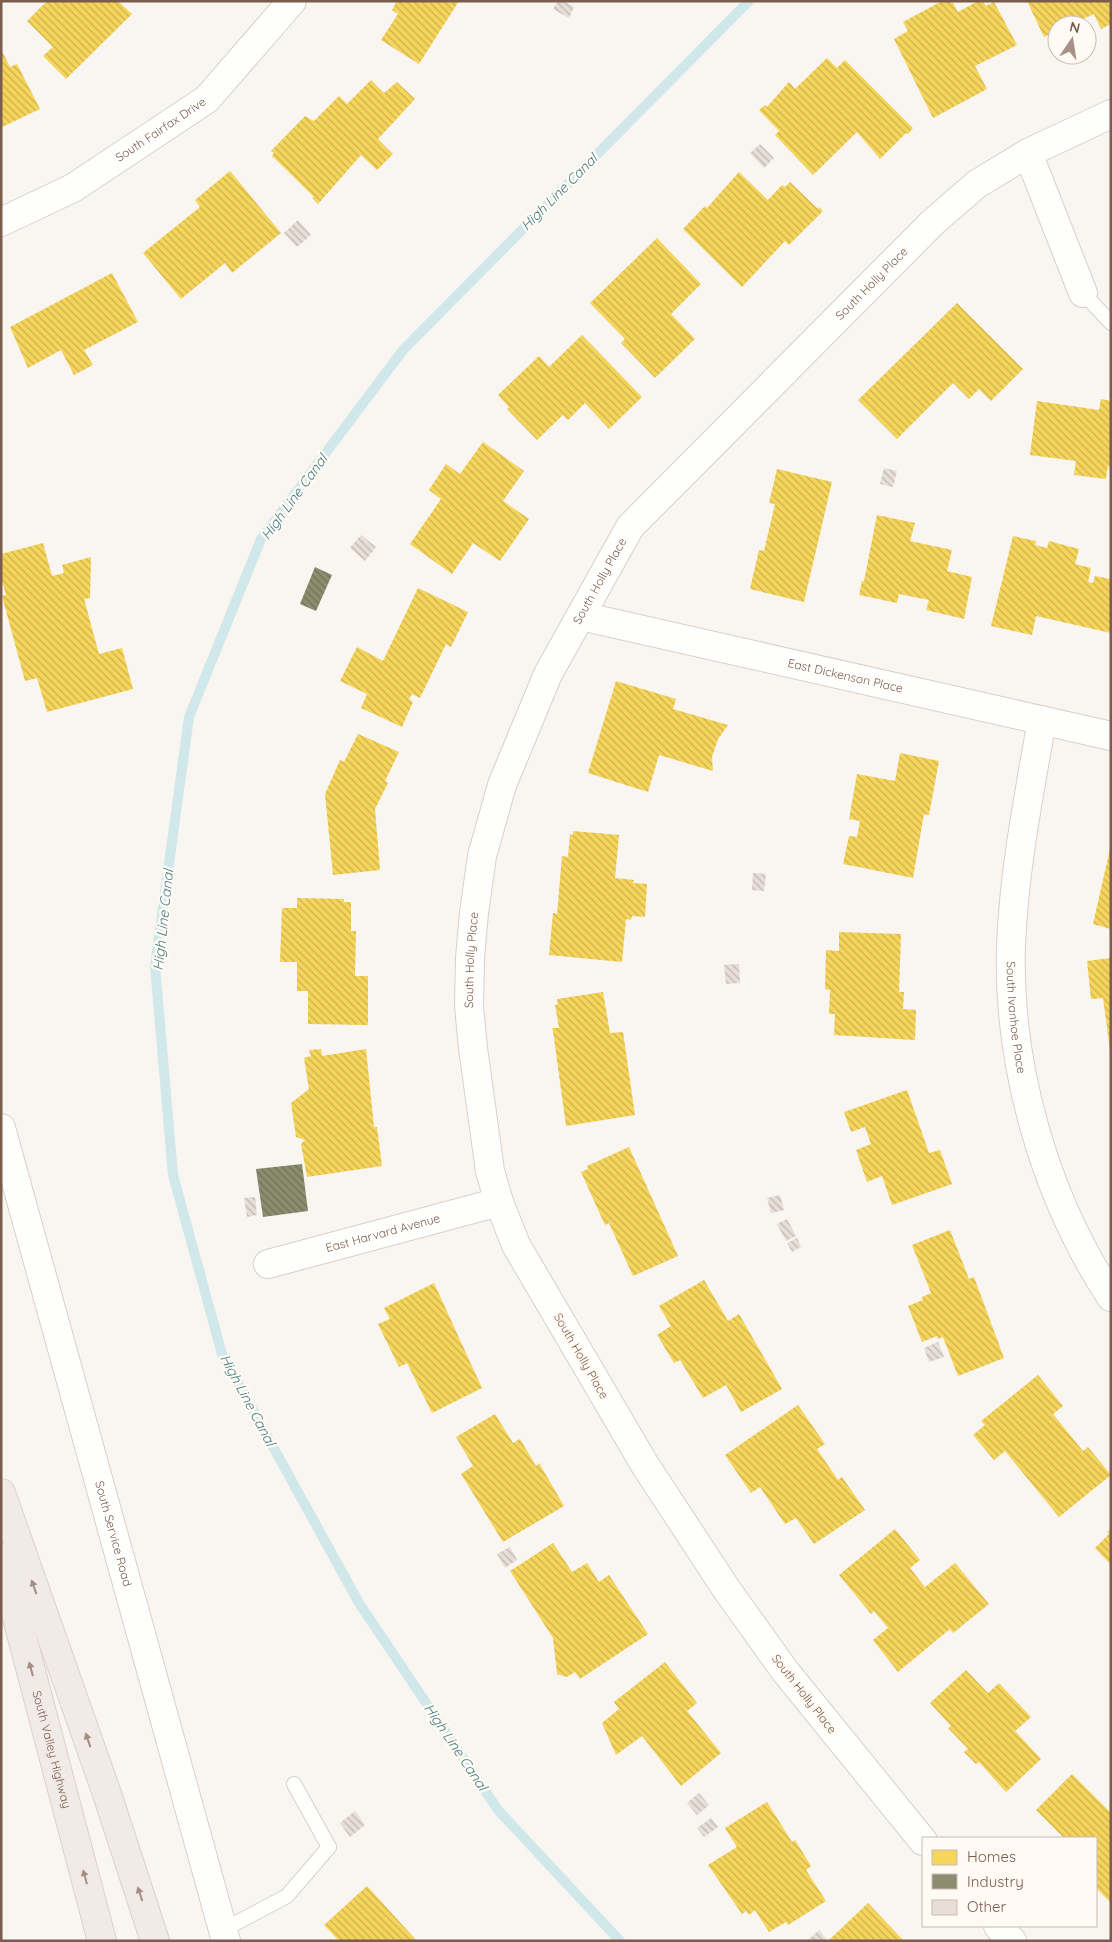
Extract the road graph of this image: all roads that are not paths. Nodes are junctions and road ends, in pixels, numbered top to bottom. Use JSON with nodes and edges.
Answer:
{"nodes":[{"id":1,"x":292,"y":1,"type":"edge"},
{"id":2,"x":1111,"y":114,"type":"edge"},
{"id":3,"x":1028,"y":152,"type":"junction"},
{"id":4,"x":1,"y":222,"type":"edge"},
{"id":5,"x":1083,"y":293,"type":"joint"},
{"id":6,"x":1111,"y":323,"type":"edge"},
{"id":7,"x":581,"y":616,"type":"junction"},
{"id":8,"x":1042,"y":720,"type":"junction"},
{"id":9,"x":1111,"y":736,"type":"edge"},
{"id":10,"x":1,"y":1128,"type":"edge"},
{"id":11,"x":499,"y":1202,"type":"junction"},
{"id":12,"x":268,"y":1264,"type":"dead end"},
{"id":13,"x":1111,"y":1297,"type":"edge"},
{"id":14,"x":1,"y":1493,"type":"edge"},
{"id":15,"x":1,"y":1557,"type":"edge"},
{"id":16,"x":294,"y":1784,"type":"dead end"},
{"id":17,"x":922,"y":1840,"type":"edge"},
{"id":18,"x":999,"y":1927,"type":"edge"},
{"id":19,"x":225,"y":1936,"type":"edge"},
{"id":20,"x":102,"y":1941,"type":"edge"},
{"id":21,"x":155,"y":1941,"type":"edge"},
{"id":22,"x":1012,"y":1941,"type":"edge"}],
"edges":[{"from":1,"to":4,"type":"street","name":"South Fairfax Drive"},
{"from":2,"to":3,"type":"street","name":"South Holly Place"},
{"from":3,"to":5,"type":"street"},
{"from":3,"to":7,"type":"street","name":"South Holly Place"},
{"from":5,"to":6,"type":"lane"},
{"from":7,"to":8,"type":"street","name":"East Dickenson Place"},
{"from":7,"to":11,"type":"street","name":"South Holly Place"},
{"from":8,"to":9,"type":"street","name":"East Dickenson Place"},
{"from":8,"to":13,"type":"street","name":"South Ivanhoe Place"},
{"from":10,"to":19,"type":"street","name":"South Service Road"},
{"from":11,"to":12,"type":"street","name":"East Harvard Avenue"},
{"from":11,"to":17,"type":"street","name":"South Holly Place"},
{"from":21,"to":14,"type":"highway","one_way":true},
{"from":20,"to":15,"type":"highway","name":"South Valley Highway","one_way":true},
{"from":16,"to":19,"type":"lane"},
{"from":18,"to":22,"type":"street"}]}
